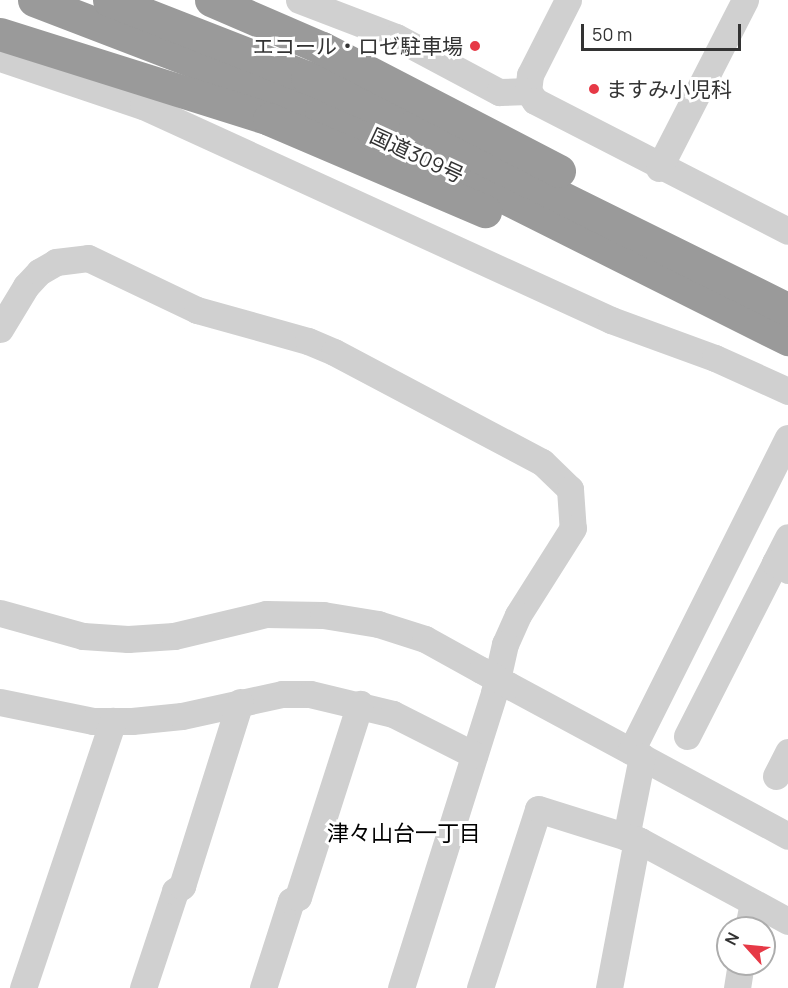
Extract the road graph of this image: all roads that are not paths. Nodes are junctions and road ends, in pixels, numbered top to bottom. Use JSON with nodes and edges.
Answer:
{"nodes":[{"id":1,"x":34,"y":0,"type":"edge"},
{"id":2,"x":109,"y":0,"type":"edge"},
{"id":3,"x":211,"y":0,"type":"edge"},
{"id":4,"x":299,"y":0,"type":"edge"},
{"id":5,"x":568,"y":0,"type":"edge"},
{"id":6,"x":744,"y":0,"type":"edge"},
{"id":7,"x":0,"y":34,"type":"edge"},
{"id":8,"x":0,"y":58,"type":"edge"},
{"id":9,"x":528,"y":91,"type":"junction"},
{"id":10,"x":659,"y":168,"type":"junction"},
{"id":11,"x":788,"y":231,"type":"edge"},
{"id":12,"x":788,"y":291,"type":"edge"},
{"id":13,"x":781,"y":326,"type":"edge"},
{"id":14,"x":0,"y":329,"type":"edge"},
{"id":15,"x":788,"y":391,"type":"edge"},
{"id":16,"x":788,"y":438,"type":"edge"},
{"id":17,"x":788,"y":537,"type":"edge"},
{"id":18,"x":781,"y":566,"type":"edge"},
{"id":19,"x":0,"y":614,"type":"edge"},
{"id":20,"x":0,"y":702,"type":"edge"},
{"id":21,"x":240,"y":702,"type":"junction"},
{"id":22,"x":360,"y":704,"type":"junction"},
{"id":23,"x":113,"y":721,"type":"junction"},
{"id":24,"x":687,"y":736,"type":"dead end"},
{"id":25,"x":788,"y":752,"type":"edge"},
{"id":26,"x":636,"y":754,"type":"junction"},
{"id":27,"x":474,"y":755,"type":"junction"},
{"id":28,"x":776,"y":776,"type":"dead end"},
{"id":29,"x":788,"y":836,"type":"edge"},
{"id":30,"x":632,"y":838,"type":"junction"},
{"id":31,"x":751,"y":915,"type":"edge"},
{"id":32,"x":788,"y":921,"type":"edge"},
{"id":33,"x":23,"y":988,"type":"edge"},
{"id":34,"x":143,"y":988,"type":"edge"},
{"id":35,"x":263,"y":988,"type":"edge"},
{"id":36,"x":401,"y":988,"type":"edge"},
{"id":37,"x":480,"y":988,"type":"edge"},
{"id":38,"x":609,"y":988,"type":"edge"}],
"edges":[{"from":1,"to":13,"type":"highway","name":"国道309号"},
{"from":2,"to":13,"type":"highway","name":"国道309号"},
{"from":3,"to":12,"type":"highway"},
{"from":4,"to":9,"type":"street"},
{"from":5,"to":9,"type":"street"},
{"from":6,"to":10,"type":"street"},
{"from":7,"to":13,"type":"highway"},
{"from":8,"to":15,"type":"street"},
{"from":9,"to":10,"type":"street"},
{"from":10,"to":11,"type":"street"},
{"from":14,"to":27,"type":"street"},
{"from":16,"to":26,"type":"street"},
{"from":17,"to":18,"type":"street"},
{"from":18,"to":24,"type":"street"},
{"from":19,"to":26,"type":"street","bridge":true},
{"from":20,"to":23,"type":"street"},
{"from":21,"to":22,"type":"street"},
{"from":21,"to":23,"type":"street"},
{"from":21,"to":34,"type":"street"},
{"from":22,"to":27,"type":"street"},
{"from":22,"to":35,"type":"street"},
{"from":23,"to":33,"type":"street"},
{"from":25,"to":28,"type":"street"},
{"from":26,"to":29,"type":"street"},
{"from":26,"to":30,"type":"street"},
{"from":27,"to":36,"type":"street"},
{"from":30,"to":31,"type":"street"},
{"from":30,"to":37,"type":"street"},
{"from":30,"to":38,"type":"street"},
{"from":31,"to":32,"type":"street"}]}
